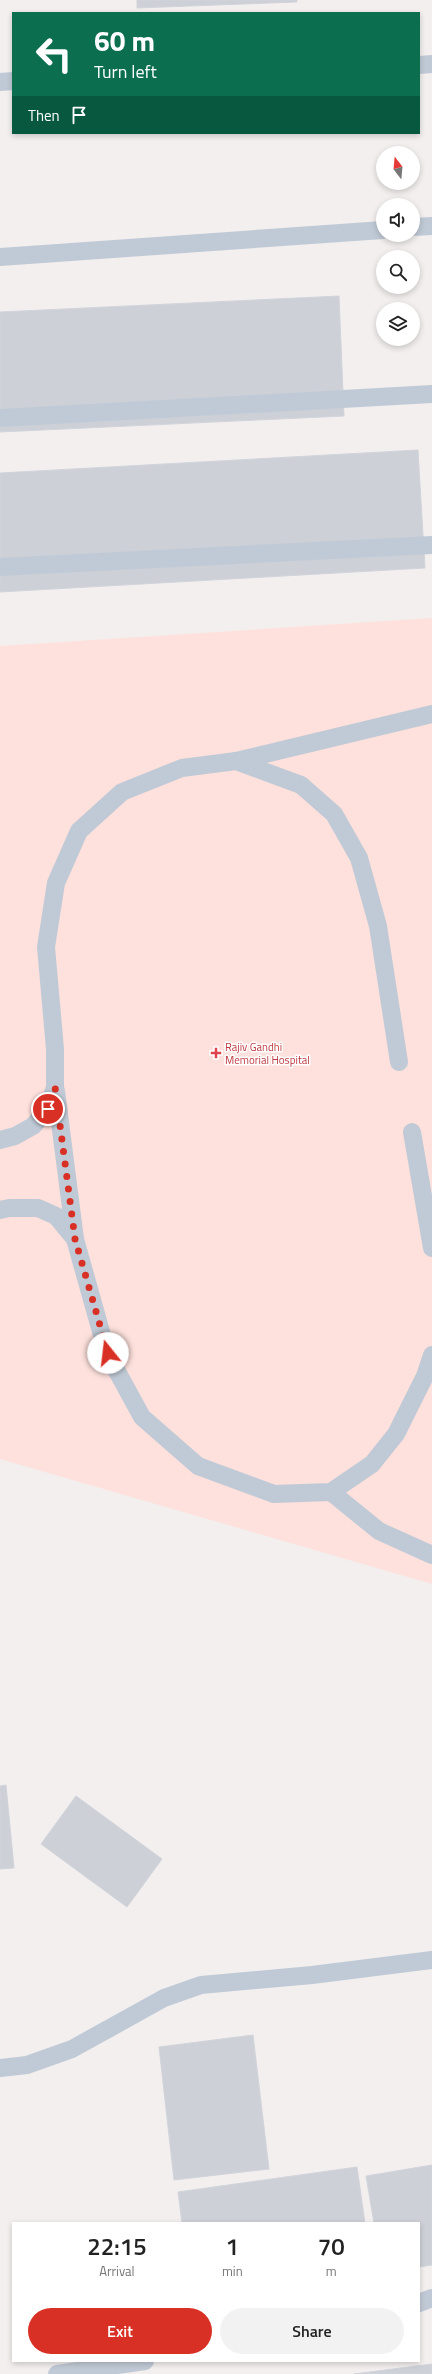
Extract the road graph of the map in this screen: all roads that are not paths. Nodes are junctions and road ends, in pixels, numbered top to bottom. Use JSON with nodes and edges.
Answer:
{"nodes":[{"id":1,"x":432,"y":64,"type":"edge"},
{"id":2,"x":420,"y":65,"type":"edge"},
{"id":3,"x":12,"y":81,"type":"edge"},
{"id":4,"x":0,"y":82,"type":"edge"},
{"id":5,"x":432,"y":226,"type":"edge"},
{"id":6,"x":420,"y":227,"type":"edge"},
{"id":7,"x":376,"y":230,"type":"edge"},
{"id":8,"x":0,"y":257,"type":"edge"},
{"id":9,"x":432,"y":394,"type":"edge"},
{"id":10,"x":0,"y":418,"type":"edge"},
{"id":11,"x":432,"y":545,"type":"edge"},
{"id":12,"x":0,"y":567,"type":"edge"},
{"id":13,"x":432,"y":714,"type":"edge"},
{"id":14,"x":236,"y":761,"type":"junction"},
{"id":15,"x":399,"y":1062,"type":"dead end"},
{"id":16,"x":55,"y":1087,"type":"junction"},
{"id":17,"x":412,"y":1132,"type":"dead end"},
{"id":18,"x":0,"y":1140,"type":"edge"},
{"id":19,"x":0,"y":1210,"type":"edge"},
{"id":20,"x":75,"y":1239,"type":"junction"},
{"id":21,"x":432,"y":1248,"type":"edge"},
{"id":22,"x":432,"y":1355,"type":"edge"},
{"id":23,"x":331,"y":1492,"type":"junction"},
{"id":24,"x":432,"y":1555,"type":"edge"},
{"id":25,"x":432,"y":1960,"type":"edge"},
{"id":26,"x":0,"y":2068,"type":"edge"},
{"id":27,"x":432,"y":2298,"type":"edge"},
{"id":28,"x":420,"y":2303,"type":"edge"},
{"id":29,"x":139,"y":2362,"type":"edge"},
{"id":30,"x":57,"y":2374,"type":"edge"}],
"edges":[{"from":1,"to":2,"type":"lane"},
{"from":3,"to":4,"type":"lane"},
{"from":5,"to":6,"type":"lane"},
{"from":7,"to":8,"type":"lane"},
{"from":9,"to":10,"type":"lane"},
{"from":11,"to":12,"type":"lane"},
{"from":13,"to":14,"type":"lane"},
{"from":14,"to":15,"type":"lane"},
{"from":14,"to":16,"type":"lane"},
{"from":16,"to":18,"type":"lane"},
{"from":16,"to":20,"type":"lane"},
{"from":17,"to":21,"type":"lane"},
{"from":19,"to":20,"type":"lane"},
{"from":20,"to":23,"type":"lane"},
{"from":22,"to":23,"type":"lane"},
{"from":23,"to":24,"type":"lane"},
{"from":25,"to":26,"type":"lane"},
{"from":27,"to":28,"type":"lane"},
{"from":29,"to":30,"type":"lane"}]}
